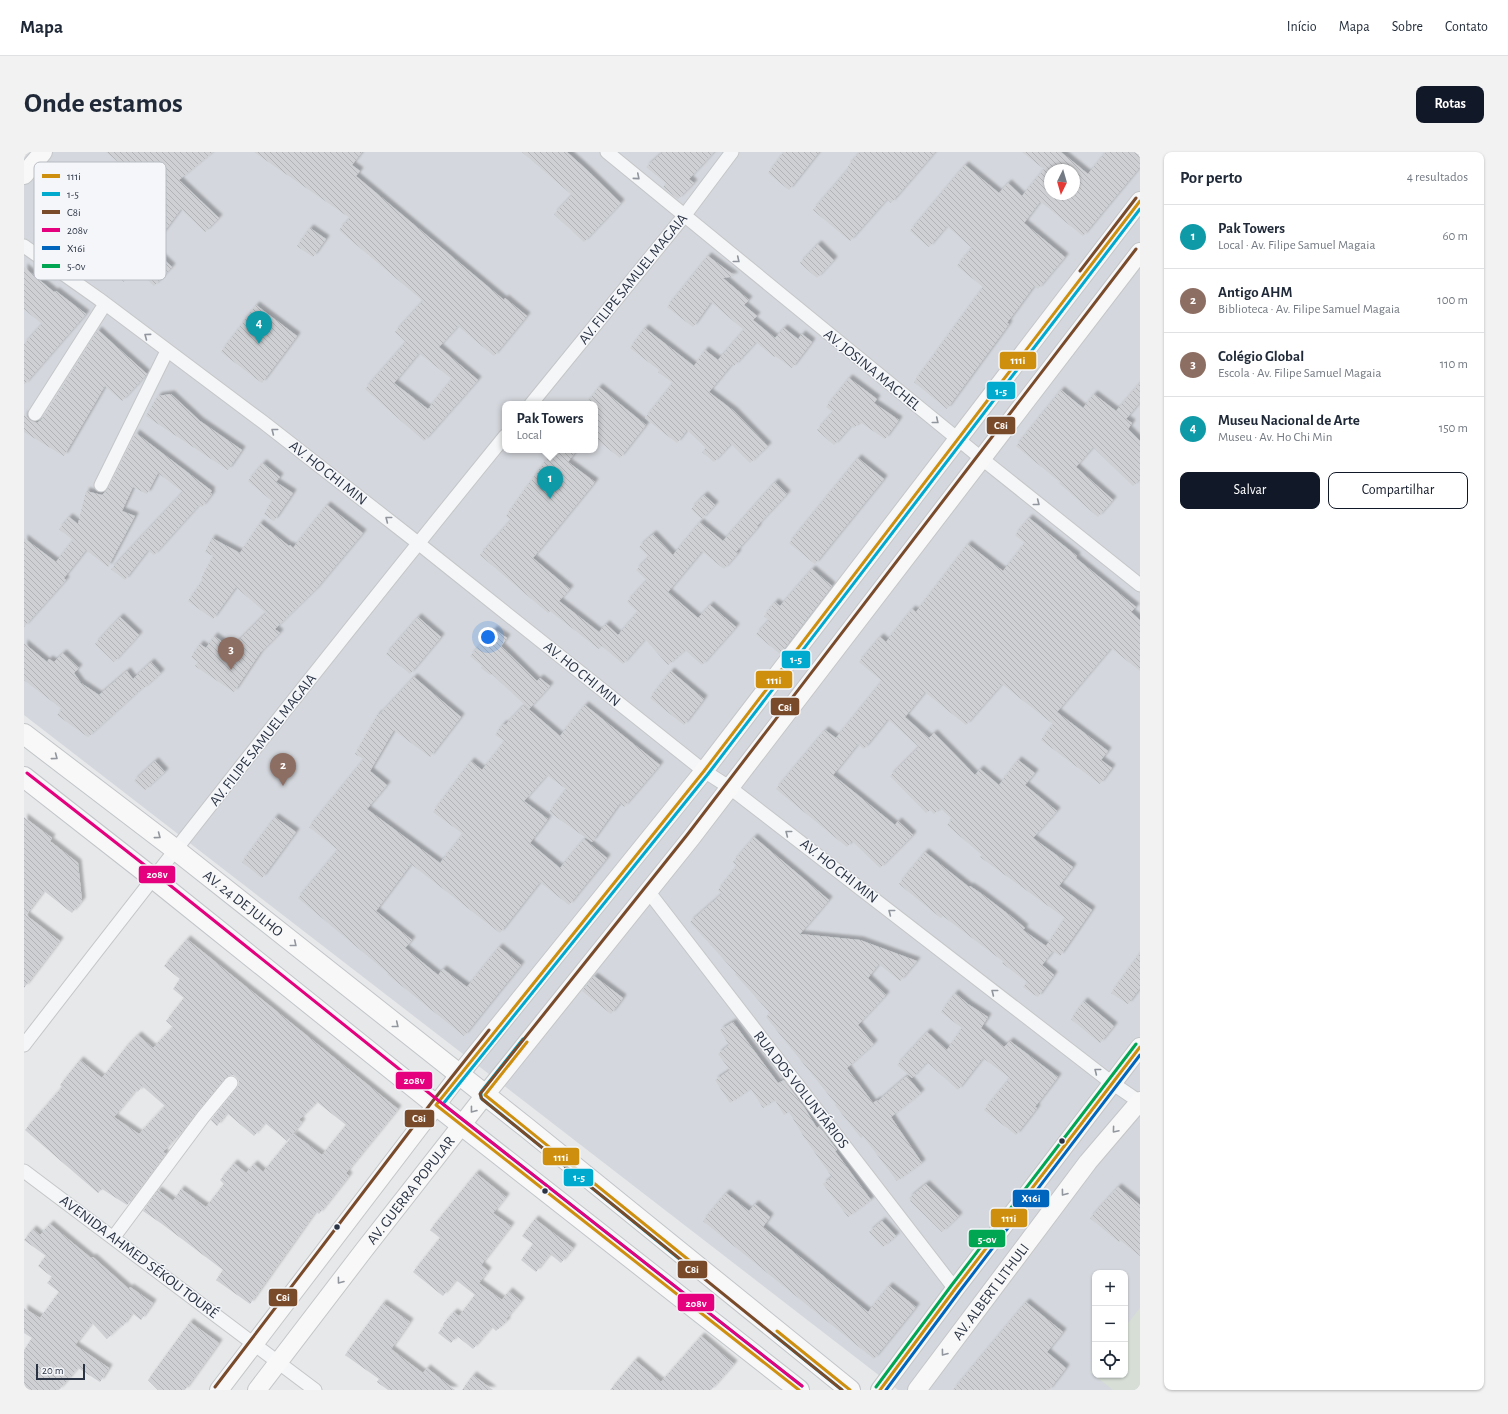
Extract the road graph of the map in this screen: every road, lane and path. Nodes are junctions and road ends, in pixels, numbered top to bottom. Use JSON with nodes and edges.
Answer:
{"nodes":[{"id":1,"x":43,"y":152,"type":"edge"},
{"id":2,"x":607,"y":152,"type":"edge"},
{"id":3,"x":732,"y":152,"type":"edge"},
{"id":4,"x":35,"y":162,"type":"edge"},
{"id":5,"x":34,"y":163,"type":"edge"},
{"id":6,"x":24,"y":175,"type":"edge"},
{"id":7,"x":1140,"y":201,"type":"edge"},
{"id":8,"x":684,"y":216,"type":"junction"},
{"id":9,"x":24,"y":246,"type":"edge"},
{"id":10,"x":1140,"y":252,"type":"edge"},
{"id":11,"x":34,"y":253,"type":"edge"},
{"id":12,"x":71,"y":280,"type":"edge"},
{"id":13,"x":105,"y":304,"type":"junction"},
{"id":14,"x":167,"y":350,"type":"junction"},
{"id":15,"x":533,"y":401,"type":"edge"},
{"id":16,"x":35,"y":414,"type":"dead end"},
{"id":17,"x":958,"y":439,"type":"junction"},
{"id":18,"x":502,"y":440,"type":"edge"},
{"id":19,"x":981,"y":458,"type":"junction"},
{"id":20,"x":101,"y":485,"type":"dead end"},
{"id":21,"x":418,"y":543,"type":"junction"},
{"id":22,"x":1140,"y":585,"type":"edge"},
{"id":23,"x":24,"y":734,"type":"edge"},
{"id":24,"x":704,"y":771,"type":"junction"},
{"id":25,"x":24,"y":777,"type":"edge"},
{"id":26,"x":729,"y":787,"type":"junction"},
{"id":27,"x":176,"y":850,"type":"junction"},
{"id":28,"x":153,"y":878,"type":"junction"},
{"id":29,"x":648,"y":891,"type":"junction"},
{"id":30,"x":24,"y":1045,"type":"edge"},
{"id":31,"x":1140,"y":1046,"type":"edge"},
{"id":32,"x":459,"y":1075,"type":"junction"},
{"id":33,"x":231,"y":1083,"type":"dead end"},
{"id":34,"x":1112,"y":1083,"type":"junction"},
{"id":35,"x":485,"y":1095,"type":"junction"},
{"id":36,"x":1140,"y":1101,"type":"edge"},
{"id":37,"x":436,"y":1105,"type":"junction"},
{"id":38,"x":461,"y":1125,"type":"junction"},
{"id":39,"x":24,"y":1170,"type":"edge"},
{"id":40,"x":113,"y":1238,"type":"junction"},
{"id":41,"x":955,"y":1289,"type":"junction"},
{"id":42,"x":254,"y":1344,"type":"junction"},
{"id":43,"x":278,"y":1363,"type":"junction"},
{"id":44,"x":219,"y":1390,"type":"edge"},
{"id":45,"x":258,"y":1390,"type":"edge"},
{"id":46,"x":315,"y":1390,"type":"edge"},
{"id":47,"x":799,"y":1390,"type":"edge"},
{"id":48,"x":850,"y":1390,"type":"edge"},
{"id":49,"x":880,"y":1390,"type":"edge"},
{"id":50,"x":917,"y":1390,"type":"edge"}],
"edges":[{"from":1,"to":4,"type":"main road"},
{"from":2,"to":8,"type":"street","name":"AV. JOSINA MACHEL","one_way":true},
{"from":3,"to":8,"type":"street","name":"AV. FILIPE SAMUEL MAGAIA"},
{"from":5,"to":6,"type":"main road"},
{"from":7,"to":17,"type":"main road","name":"AV. GUERRA POPULAR"},
{"from":8,"to":15,"type":"street","name":"AV. FILIPE SAMUEL MAGAIA"},
{"from":8,"to":17,"type":"street","name":"AV. JOSINA MACHEL","one_way":true},
{"from":9,"to":11,"type":"street","name":"AV. HO CHI MIN"},
{"from":10,"to":19,"type":"main road","name":"AV. GUERRA POPULAR"},
{"from":12,"to":13,"type":"street","name":"AV. HO CHI MIN"},
{"from":14,"to":13,"type":"street","name":"AV. HO CHI MIN","one_way":true},
{"from":13,"to":16,"type":"street"},
{"from":14,"to":20,"type":"street"},
{"from":21,"to":14,"type":"street","name":"AV. HO CHI MIN","one_way":true},
{"from":17,"to":19,"type":"street","name":"AV. JOSINA MACHEL"},
{"from":17,"to":24,"type":"main road","name":"AV. GUERRA POPULAR"},
{"from":18,"to":21,"type":"street","name":"AV. FILIPE SAMUEL MAGAIA"},
{"from":19,"to":22,"type":"street","name":"AV. JOSINA MACHEL","one_way":true},
{"from":19,"to":26,"type":"main road","name":"AV. GUERRA POPULAR"},
{"from":21,"to":24,"type":"street","name":"AV. HO CHI MIN"},
{"from":21,"to":27,"type":"street","name":"AV. FILIPE SAMUEL MAGAIA"},
{"from":23,"to":27,"type":"main road","name":"AV. 24 DE JULHO","one_way":true},
{"from":24,"to":26,"type":"street","name":"AV. HO CHI MIN"},
{"from":24,"to":32,"type":"main road","name":"AV. GUERRA POPULAR"},
{"from":25,"to":28,"type":"main road"},
{"from":26,"to":29,"type":"main road","name":"AV. GUERRA POPULAR"},
{"from":34,"to":26,"type":"street","name":"AV. HO CHI MIN","one_way":true},
{"from":27,"to":28,"type":"street","name":"AV. FILIPE SAMUEL MAGAIA"},
{"from":27,"to":32,"type":"main road","name":"AV. 24 DE JULHO","one_way":true},
{"from":28,"to":30,"type":"street","name":"AV. FILIPE SAMUEL MAGAIA"},
{"from":28,"to":37,"type":"main road"},
{"from":29,"to":35,"type":"main road","name":"AV. GUERRA POPULAR"},
{"from":29,"to":41,"type":"street","name":"RUA DOS VOLUNTÁRIOS"},
{"from":31,"to":34,"type":"main road","name":"AV. ALBERT LITHULI"},
{"from":32,"to":35,"type":"main road","name":"AV. 24 DE JULHO"},
{"from":32,"to":37,"type":"main road","name":"AV. GUERRA POPULAR"},
{"from":33,"to":40,"type":"street"},
{"from":34,"to":36,"type":"street","name":"AV. HO CHI MIN"},
{"from":34,"to":41,"type":"main road","name":"AV. ALBERT LITHULI"},
{"from":35,"to":38,"type":"main road","name":"AV. GUERRA POPULAR","one_way":true},
{"from":35,"to":48,"type":"main road","name":"AV. 24 DE JULHO"},
{"from":36,"to":50,"type":"main road","name":"AV. ALBERT LITHULI","one_way":true},
{"from":37,"to":38,"type":"main road"},
{"from":37,"to":42,"type":"main road","name":"AV. GUERRA POPULAR"},
{"from":38,"to":43,"type":"main road","name":"AV. GUERRA POPULAR","one_way":true},
{"from":38,"to":47,"type":"main road"},
{"from":39,"to":40,"type":"street","name":"AVENIDA AHMED SÉKOU TOURÉ"},
{"from":40,"to":42,"type":"street","name":"AVENIDA AHMED SÉKOU TOURÉ"},
{"from":41,"to":49,"type":"main road","name":"AV. ALBERT LITHULI"},
{"from":42,"to":43,"type":"street","name":"AVENIDA AHMED SÉKOU TOURÉ"},
{"from":42,"to":44,"type":"main road","name":"AV. GUERRA POPULAR"},
{"from":43,"to":45,"type":"main road","name":"AV. GUERRA POPULAR"},
{"from":43,"to":46,"type":"street","name":"AVENIDA AHMED SÉKOU TOURÉ"}]}
